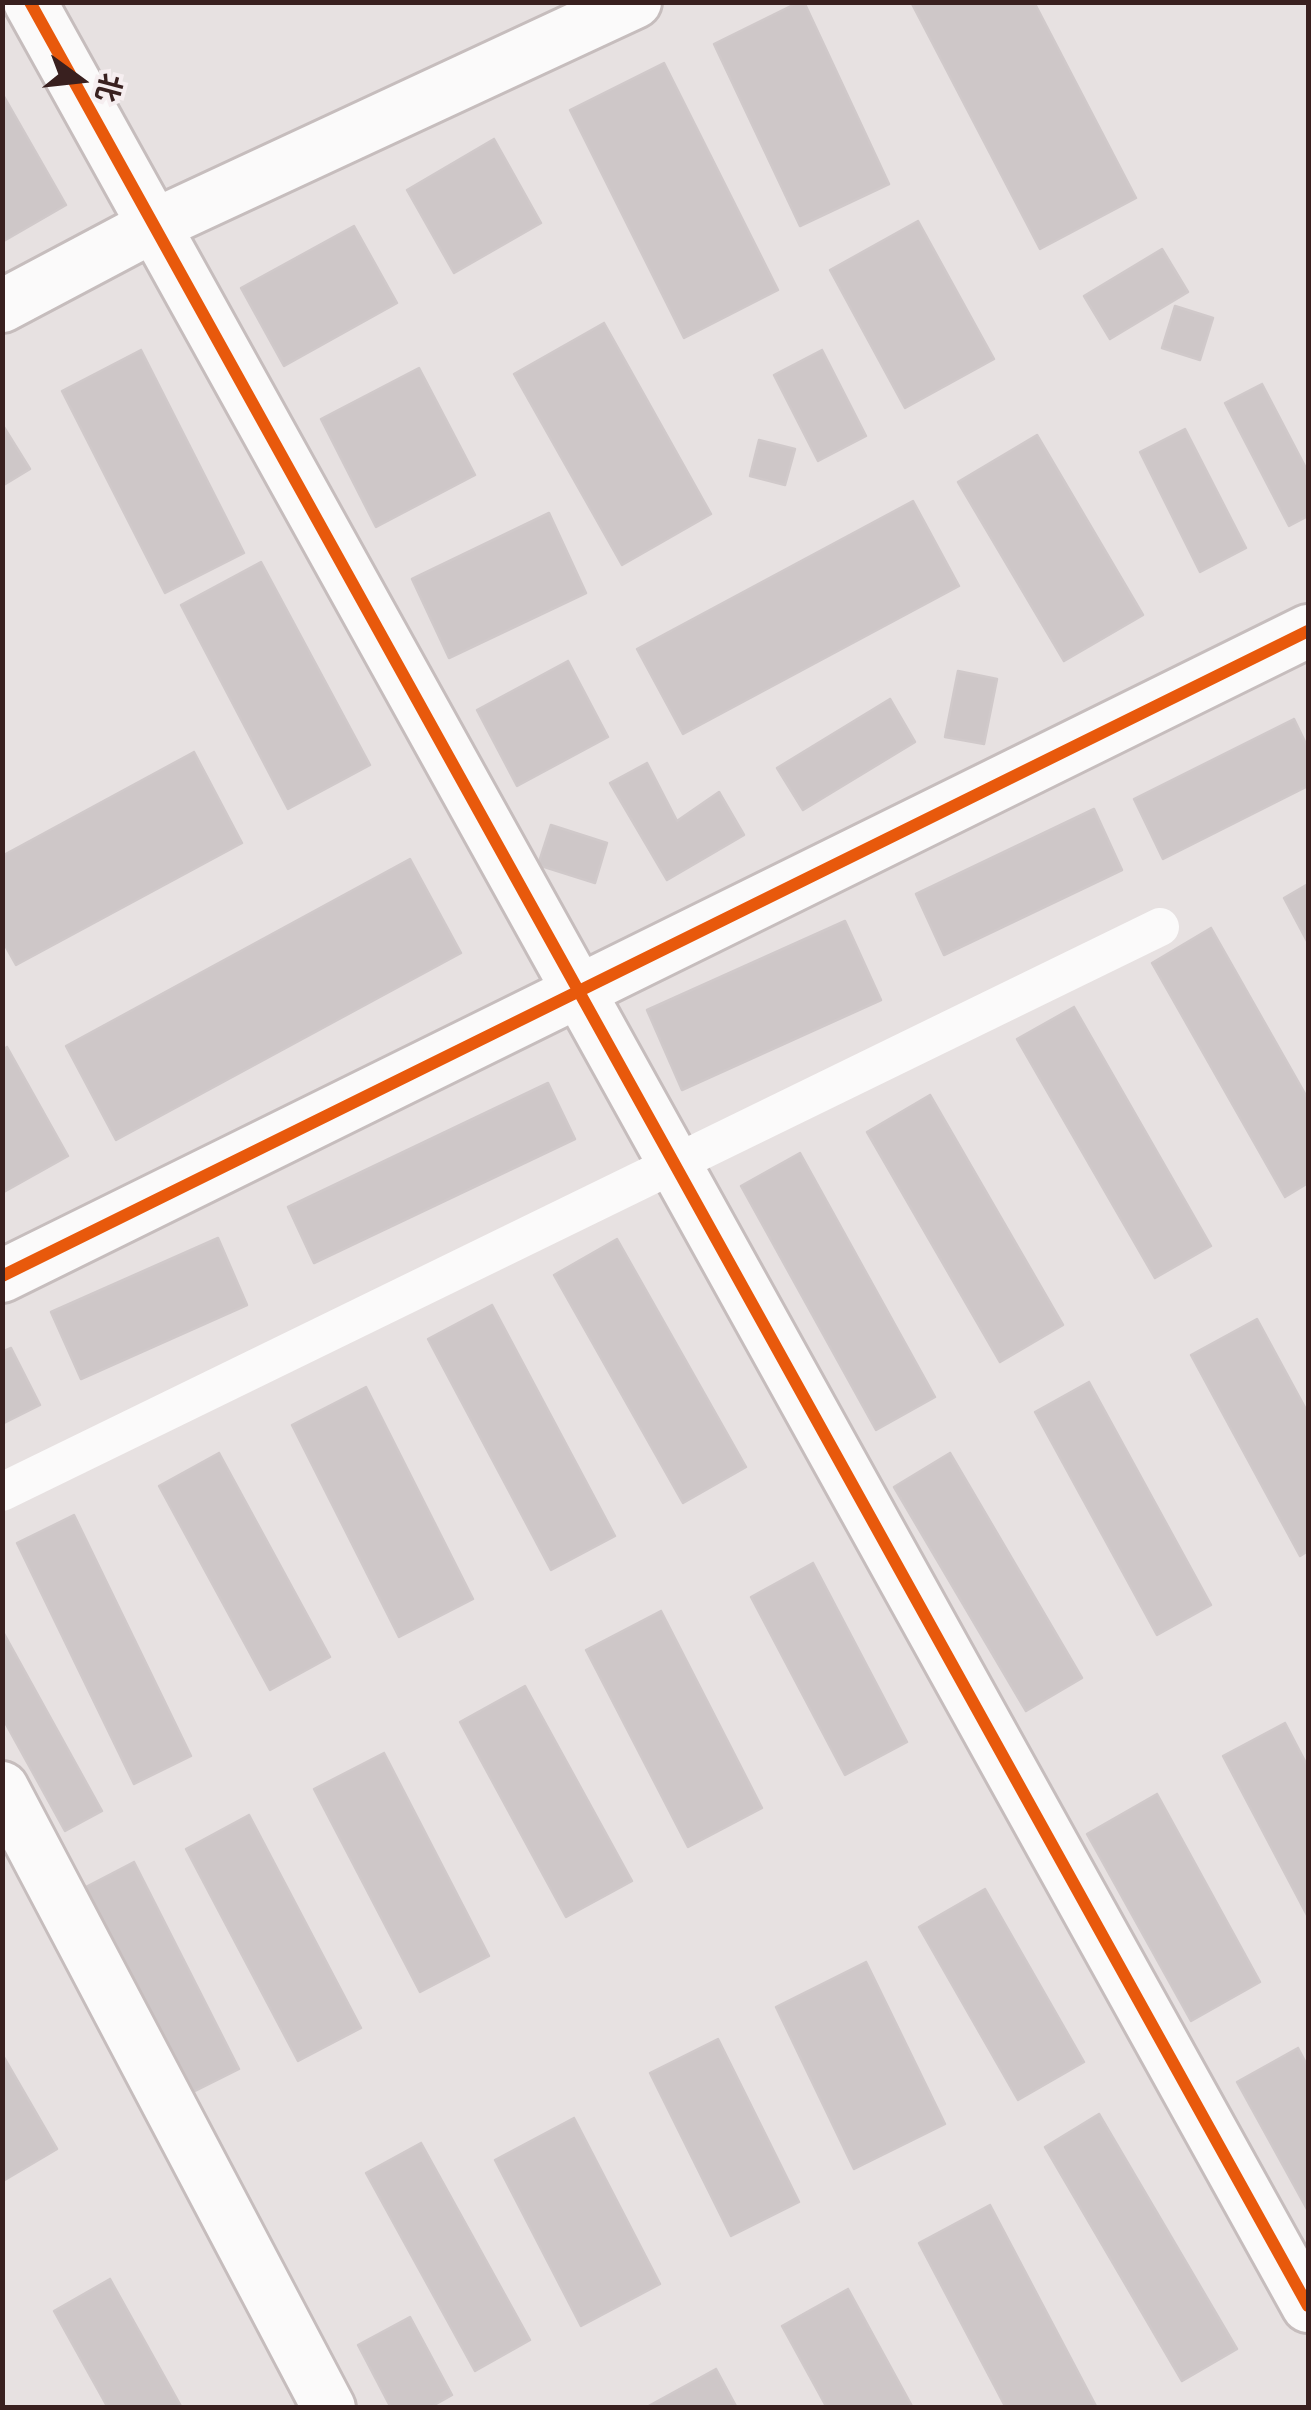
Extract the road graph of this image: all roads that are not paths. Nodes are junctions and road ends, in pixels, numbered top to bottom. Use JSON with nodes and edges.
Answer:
{"nodes":[{"id":1,"x":30,"y":2,"type":"edge"},
{"id":2,"x":635,"y":2,"type":"edge"},
{"id":3,"x":153,"y":226,"type":"junction"},
{"id":4,"x":2,"y":306,"type":"edge"},
{"id":5,"x":1308,"y":631,"type":"edge"},
{"id":6,"x":1160,"y":928,"type":"dead end"},
{"id":7,"x":577,"y":992,"type":"junction"},
{"id":8,"x":673,"y":1164,"type":"junction"},
{"id":9,"x":2,"y":1276,"type":"edge"},
{"id":10,"x":2,"y":1492,"type":"edge"},
{"id":11,"x":2,"y":1788,"type":"edge"},
{"id":12,"x":1308,"y":2306,"type":"edge"},
{"id":13,"x":329,"y":2408,"type":"edge"}],
"edges":[{"from":1,"to":3,"type":"street"},
{"from":2,"to":3,"type":"street"},
{"from":3,"to":4,"type":"street"},
{"from":3,"to":7,"type":"street"},
{"from":5,"to":7,"type":"street"},
{"from":6,"to":8,"type":"street"},
{"from":7,"to":8,"type":"street"},
{"from":7,"to":9,"type":"street"},
{"from":8,"to":10,"type":"street"},
{"from":8,"to":12,"type":"street"},
{"from":11,"to":13,"type":"street"}]}
